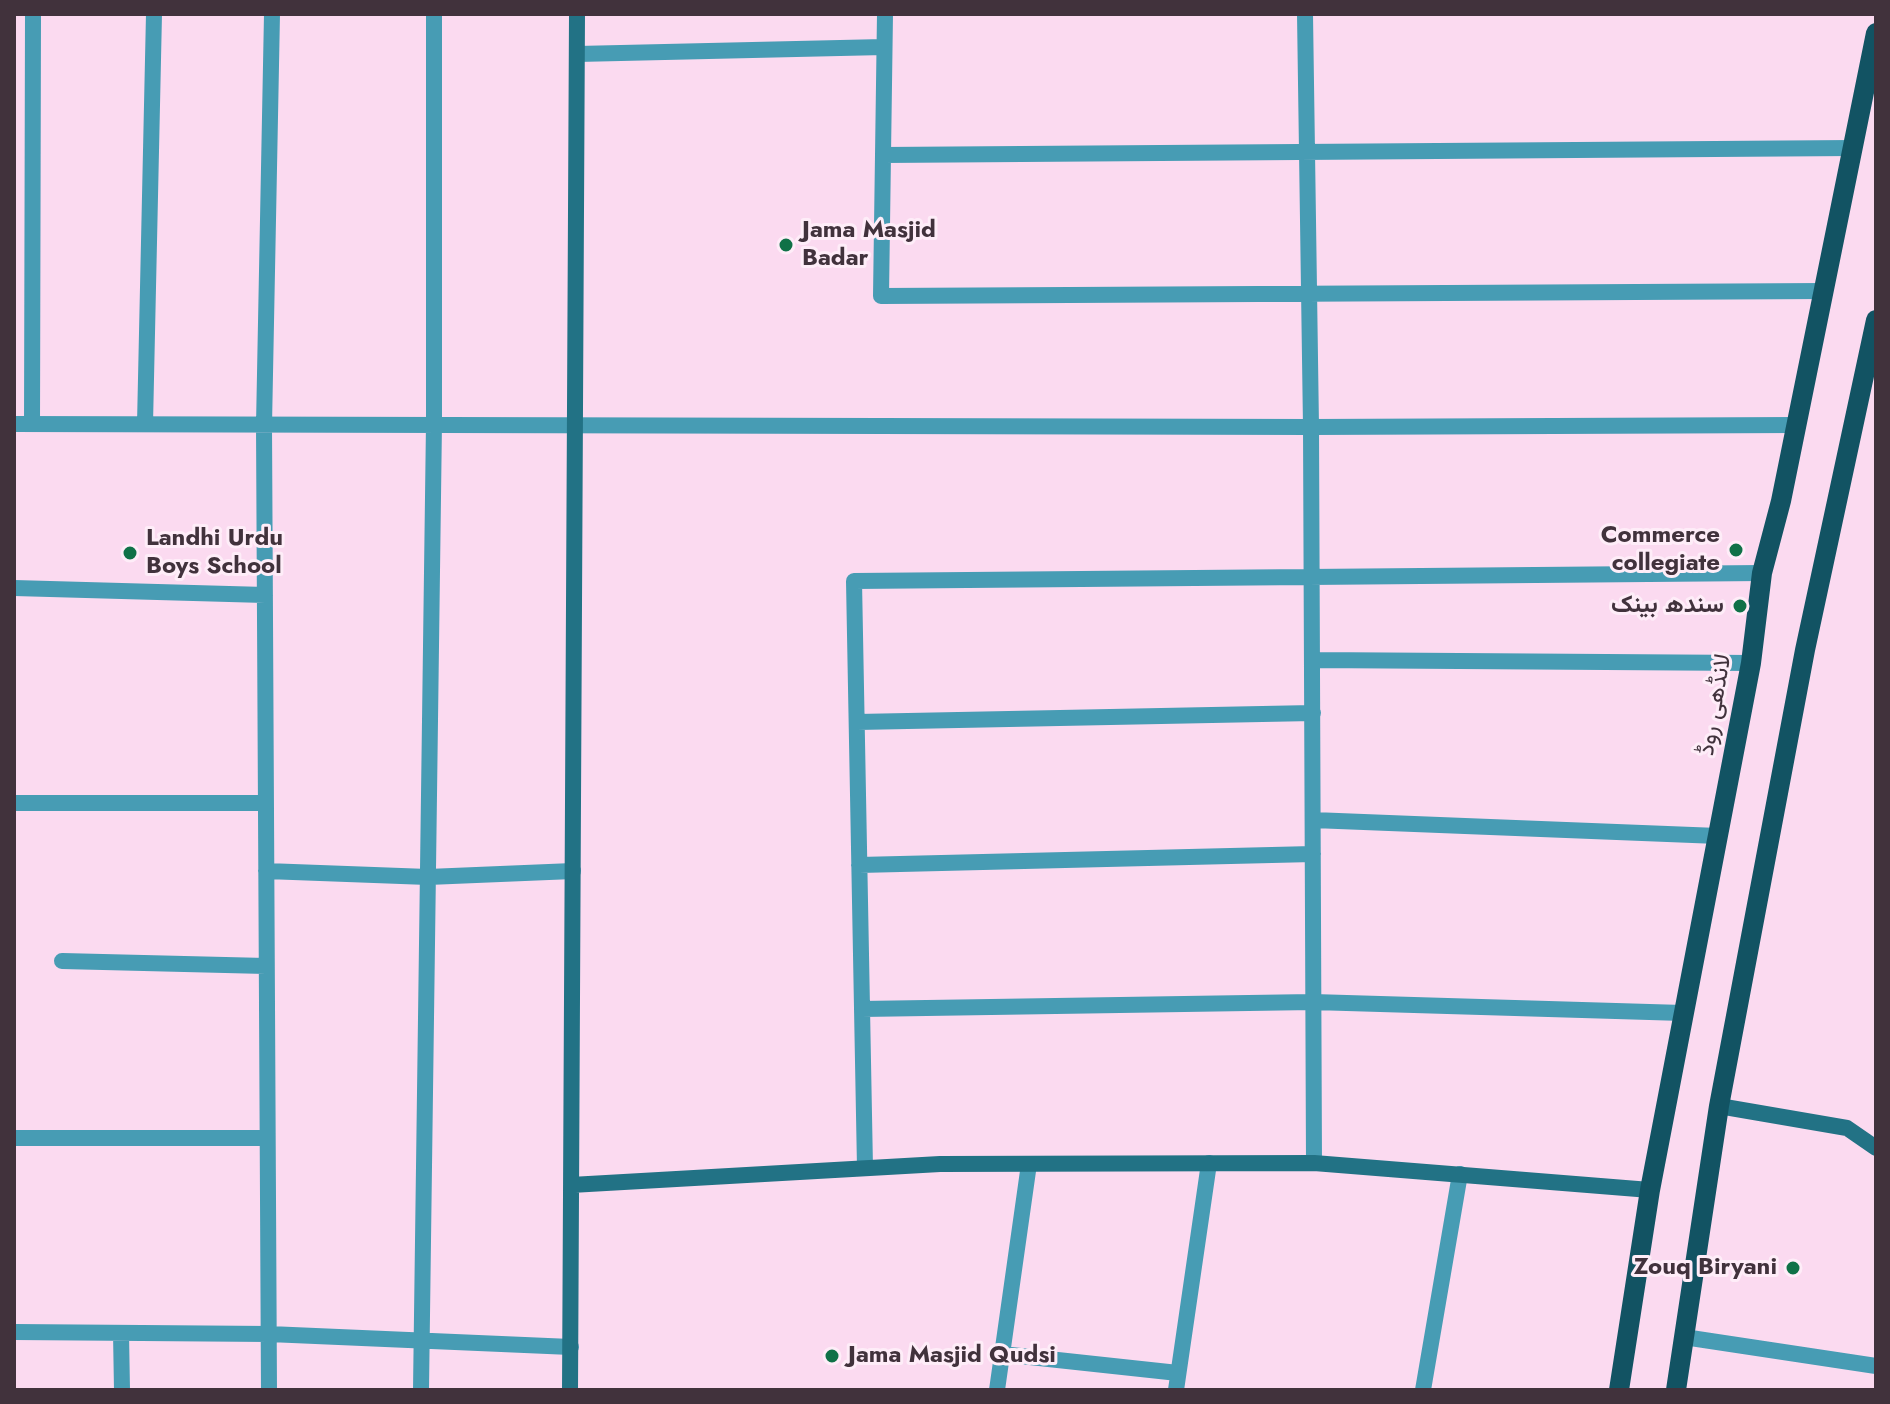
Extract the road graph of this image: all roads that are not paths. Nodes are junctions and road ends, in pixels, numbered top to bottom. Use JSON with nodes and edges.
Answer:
{"nodes":[{"id":1,"x":33,"y":14,"type":"edge"},
{"id":2,"x":154,"y":14,"type":"edge"},
{"id":3,"x":272,"y":14,"type":"edge"},
{"id":4,"x":434,"y":14,"type":"edge"},
{"id":5,"x":577,"y":14,"type":"edge"},
{"id":6,"x":885,"y":14,"type":"edge"},
{"id":7,"x":1305,"y":14,"type":"edge"},
{"id":8,"x":1876,"y":33,"type":"edge"},
{"id":9,"x":884,"y":47,"type":"junction"},
{"id":10,"x":577,"y":54,"type":"junction"},
{"id":11,"x":1853,"y":148,"type":"junction"},
{"id":12,"x":1306,"y":152,"type":"junction"},
{"id":13,"x":883,"y":155,"type":"junction"},
{"id":14,"x":1824,"y":291,"type":"junction"},
{"id":15,"x":1308,"y":294,"type":"junction"},
{"id":16,"x":1876,"y":320,"type":"edge"},
{"id":17,"x":434,"y":423,"type":"junction"},
{"id":18,"x":14,"y":424,"type":"edge"},
{"id":19,"x":32,"y":424,"type":"junction"},
{"id":20,"x":145,"y":424,"type":"junction"},
{"id":21,"x":264,"y":425,"type":"junction"},
{"id":22,"x":575,"y":425,"type":"junction"},
{"id":23,"x":1797,"y":425,"type":"junction"},
{"id":24,"x":1311,"y":427,"type":"junction"},
{"id":25,"x":1762,"y":573,"type":"junction"},
{"id":26,"x":1312,"y":578,"type":"junction"},
{"id":27,"x":14,"y":588,"type":"edge"},
{"id":28,"x":265,"y":595,"type":"junction"},
{"id":29,"x":1313,"y":660,"type":"junction"},
{"id":30,"x":1751,"y":663,"type":"junction"},
{"id":31,"x":1313,"y":713,"type":"junction"},
{"id":32,"x":857,"y":722,"type":"junction"},
{"id":33,"x":14,"y":803,"type":"edge"},
{"id":34,"x":266,"y":803,"type":"junction"},
{"id":35,"x":1313,"y":820,"type":"junction"},
{"id":36,"x":1718,"y":836,"type":"junction"},
{"id":37,"x":1313,"y":854,"type":"junction"},
{"id":38,"x":859,"y":865,"type":"junction"},
{"id":39,"x":266,"y":871,"type":"junction"},
{"id":40,"x":573,"y":871,"type":"junction"},
{"id":41,"x":428,"y":877,"type":"junction"},
{"id":42,"x":62,"y":961,"type":"dead end"},
{"id":43,"x":266,"y":966,"type":"junction"},
{"id":44,"x":1313,"y":1002,"type":"junction"},
{"id":45,"x":862,"y":1009,"type":"junction"},
{"id":46,"x":1683,"y":1013,"type":"junction"},
{"id":47,"x":1719,"y":1106,"type":"junction"},
{"id":48,"x":14,"y":1138,"type":"edge"},
{"id":49,"x":267,"y":1138,"type":"junction"},
{"id":50,"x":1876,"y":1148,"type":"edge"},
{"id":51,"x":1209,"y":1163,"type":"junction"},
{"id":52,"x":1314,"y":1163,"type":"junction"},
{"id":53,"x":1029,"y":1164,"type":"junction"},
{"id":54,"x":865,"y":1168,"type":"junction"},
{"id":55,"x":1460,"y":1174,"type":"junction"},
{"id":56,"x":571,"y":1185,"type":"junction"},
{"id":57,"x":1650,"y":1190,"type":"junction"},
{"id":58,"x":14,"y":1332,"type":"edge"},
{"id":59,"x":121,"y":1333,"type":"junction"},
{"id":60,"x":269,"y":1334,"type":"junction"},
{"id":61,"x":1684,"y":1337,"type":"junction"},
{"id":62,"x":421,"y":1339,"type":"junction"},
{"id":63,"x":571,"y":1347,"type":"junction"},
{"id":64,"x":1002,"y":1354,"type":"junction"},
{"id":65,"x":1876,"y":1366,"type":"edge"},
{"id":66,"x":1177,"y":1382,"type":"edge"},
{"id":67,"x":122,"y":1390,"type":"edge"},
{"id":68,"x":269,"y":1390,"type":"edge"},
{"id":69,"x":421,"y":1390,"type":"edge"},
{"id":70,"x":570,"y":1390,"type":"edge"},
{"id":71,"x":997,"y":1390,"type":"edge"},
{"id":72,"x":1423,"y":1390,"type":"edge"},
{"id":73,"x":1619,"y":1390,"type":"edge"},
{"id":74,"x":1676,"y":1390,"type":"edge"}],
"edges":[{"from":1,"to":19,"type":"street"},
{"from":2,"to":20,"type":"street"},
{"from":3,"to":21,"type":"street"},
{"from":4,"to":17,"type":"street"},
{"from":5,"to":10,"type":"street"},
{"from":6,"to":9,"type":"street"},
{"from":7,"to":12,"type":"street"},
{"from":8,"to":11,"type":"main road","name":"لانڈھی روڈ"},
{"from":9,"to":10,"type":"street"},
{"from":9,"to":13,"type":"street"},
{"from":10,"to":22,"type":"street"},
{"from":11,"to":12,"type":"street"},
{"from":11,"to":14,"type":"main road","name":"لانڈھی روڈ"},
{"from":12,"to":13,"type":"street"},
{"from":12,"to":15,"type":"street"},
{"from":13,"to":15,"type":"street"},
{"from":14,"to":15,"type":"street"},
{"from":14,"to":23,"type":"main road","name":"لانڈھی روڈ"},
{"from":15,"to":24,"type":"street"},
{"from":16,"to":47,"type":"main road"},
{"from":17,"to":21,"type":"street"},
{"from":17,"to":22,"type":"street"},
{"from":17,"to":41,"type":"street"},
{"from":18,"to":19,"type":"street"},
{"from":19,"to":20,"type":"street"},
{"from":20,"to":21,"type":"street"},
{"from":21,"to":28,"type":"street"},
{"from":22,"to":24,"type":"street"},
{"from":22,"to":40,"type":"street"},
{"from":23,"to":24,"type":"street"},
{"from":23,"to":25,"type":"main road","name":"لانڈھی روڈ"},
{"from":24,"to":26,"type":"street"},
{"from":25,"to":26,"type":"street"},
{"from":25,"to":30,"type":"main road","name":"لانڈھی روڈ"},
{"from":26,"to":29,"type":"street"},
{"from":26,"to":32,"type":"street"},
{"from":27,"to":28,"type":"street"},
{"from":28,"to":34,"type":"street"},
{"from":29,"to":30,"type":"street"},
{"from":29,"to":31,"type":"street"},
{"from":30,"to":36,"type":"main road","name":"لانڈھی روڈ"},
{"from":31,"to":32,"type":"street"},
{"from":31,"to":35,"type":"street"},
{"from":32,"to":38,"type":"street"},
{"from":33,"to":34,"type":"street"},
{"from":34,"to":39,"type":"street"},
{"from":35,"to":36,"type":"street"},
{"from":35,"to":37,"type":"street"},
{"from":36,"to":46,"type":"main road","name":"لانڈھی روڈ"},
{"from":37,"to":38,"type":"street"},
{"from":37,"to":44,"type":"street"},
{"from":38,"to":45,"type":"street"},
{"from":39,"to":41,"type":"street"},
{"from":39,"to":43,"type":"street"},
{"from":40,"to":41,"type":"street"},
{"from":40,"to":56,"type":"street"},
{"from":41,"to":62,"type":"street"},
{"from":42,"to":43,"type":"street"},
{"from":43,"to":49,"type":"street"},
{"from":44,"to":45,"type":"street"},
{"from":44,"to":46,"type":"street"},
{"from":44,"to":52,"type":"street"},
{"from":45,"to":54,"type":"street"},
{"from":46,"to":57,"type":"main road","name":"لانڈھی روڈ"},
{"from":47,"to":50,"type":"street"},
{"from":47,"to":61,"type":"main road"},
{"from":48,"to":49,"type":"street"},
{"from":49,"to":60,"type":"street"},
{"from":51,"to":52,"type":"street"},
{"from":51,"to":53,"type":"street"},
{"from":51,"to":66,"type":"street"},
{"from":52,"to":55,"type":"street"},
{"from":53,"to":54,"type":"street"},
{"from":53,"to":64,"type":"street"},
{"from":54,"to":56,"type":"street"},
{"from":55,"to":57,"type":"street"},
{"from":55,"to":72,"type":"street"},
{"from":56,"to":63,"type":"street"},
{"from":57,"to":73,"type":"main road","name":"لانڈھی روڈ"},
{"from":58,"to":59,"type":"street"},
{"from":59,"to":60,"type":"street"},
{"from":59,"to":67,"type":"street"},
{"from":60,"to":62,"type":"street"},
{"from":60,"to":68,"type":"street"},
{"from":61,"to":65,"type":"street"},
{"from":61,"to":74,"type":"main road"},
{"from":62,"to":63,"type":"street"},
{"from":62,"to":69,"type":"street"},
{"from":63,"to":70,"type":"street"},
{"from":64,"to":66,"type":"street"},
{"from":64,"to":71,"type":"street"}]}
